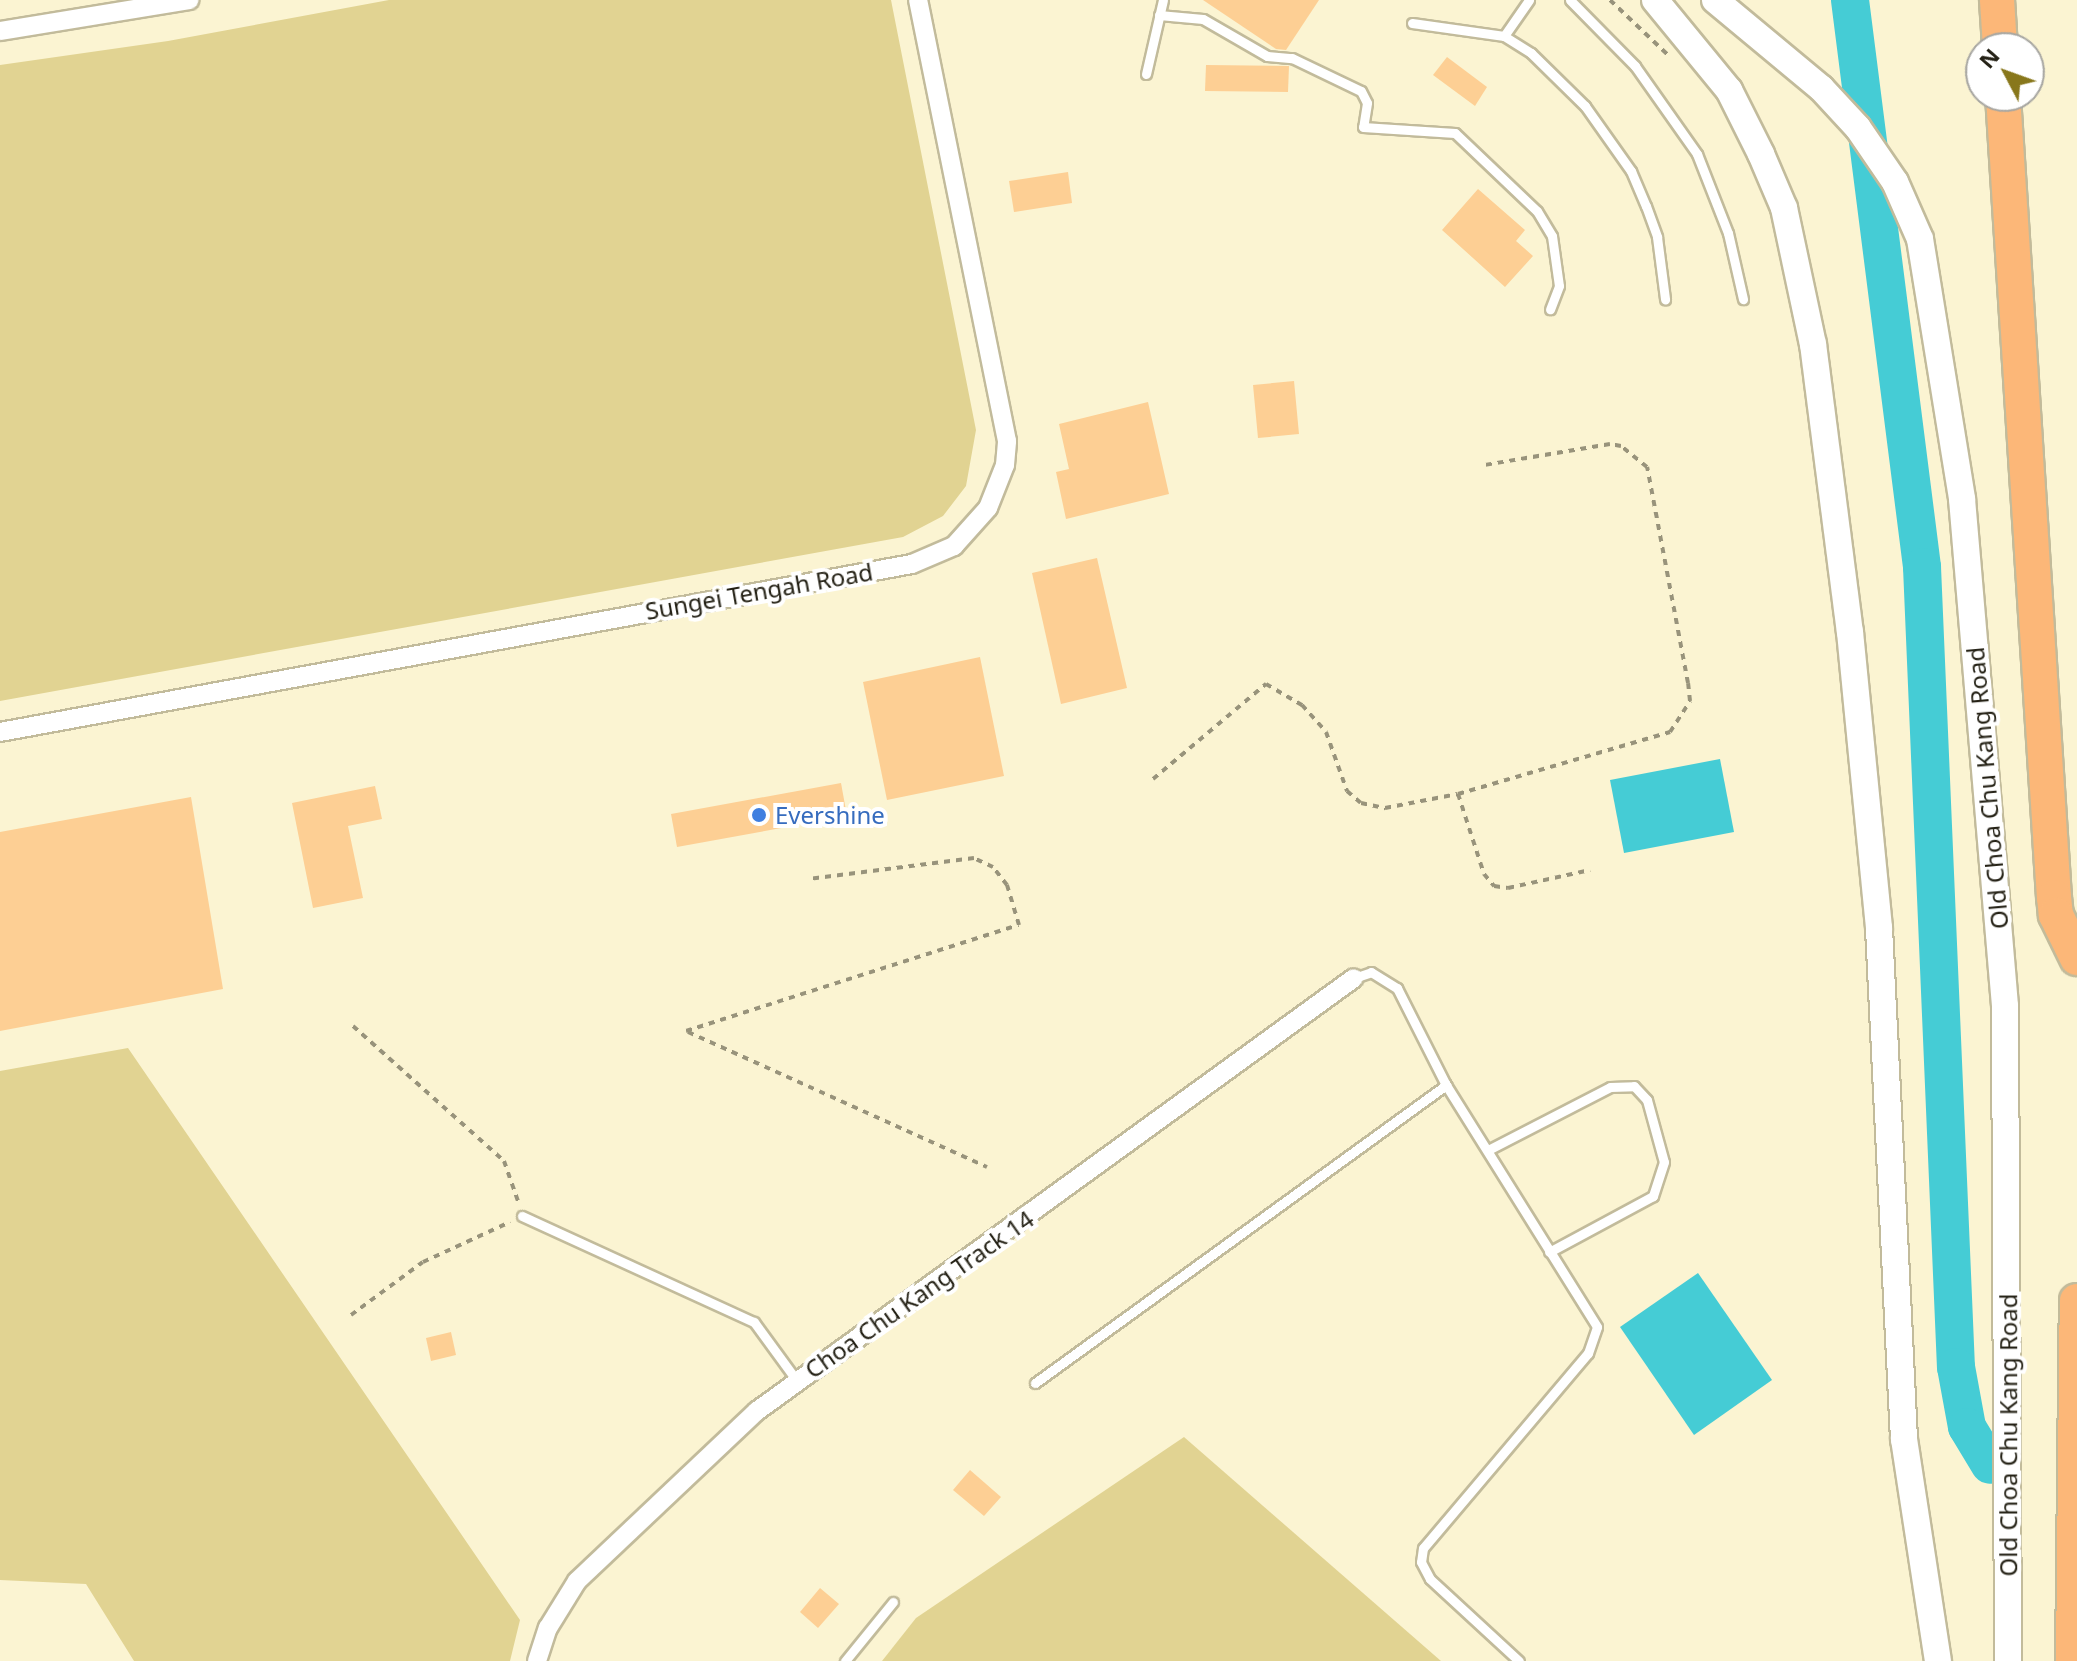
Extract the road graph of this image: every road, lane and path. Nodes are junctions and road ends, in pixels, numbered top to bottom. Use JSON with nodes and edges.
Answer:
{"nodes":[{"id":1,"x":189,"y":0,"type":"edge"},
{"id":2,"x":918,"y":0,"type":"edge"},
{"id":3,"x":1163,"y":0,"type":"edge"},
{"id":4,"x":1529,"y":0,"type":"edge"},
{"id":5,"x":1570,"y":0,"type":"edge"},
{"id":6,"x":1610,"y":0,"type":"edge"},
{"id":7,"x":1655,"y":0,"type":"edge"},
{"id":8,"x":1715,"y":0,"type":"edge"},
{"id":9,"x":1997,"y":0,"type":"edge"},
{"id":10,"x":1159,"y":15,"type":"junction"},
{"id":11,"x":1412,"y":23,"type":"dead end"},
{"id":12,"x":0,"y":31,"type":"edge"},
{"id":13,"x":1999,"y":32,"type":"edge"},
{"id":14,"x":1504,"y":36,"type":"junction"},
{"id":15,"x":1670,"y":57,"type":"dead end"},
{"id":16,"x":1146,"y":74,"type":"dead end"},
{"id":17,"x":2004,"y":112,"type":"edge"},
{"id":18,"x":1665,"y":299,"type":"dead end"},
{"id":19,"x":1743,"y":299,"type":"dead end"},
{"id":20,"x":1550,"y":309,"type":"dead end"},
{"id":21,"x":1484,"y":465,"type":"dead end"},
{"id":22,"x":0,"y":732,"type":"edge"},
{"id":23,"x":1153,"y":779,"type":"dead end"},
{"id":24,"x":1458,"y":794,"type":"junction"},
{"id":25,"x":1590,"y":870,"type":"dead end"},
{"id":26,"x":808,"y":879,"type":"dead end"},
{"id":27,"x":2077,"y":958,"type":"edge"},
{"id":28,"x":1354,"y":978,"type":"joint"},
{"id":29,"x":353,"y":1026,"type":"dead end"},
{"id":30,"x":1446,"y":1085,"type":"junction"},
{"id":31,"x":1488,"y":1150,"type":"junction"},
{"id":32,"x":987,"y":1167,"type":"dead end"},
{"id":33,"x":522,"y":1216,"type":"junction"},
{"id":34,"x":1549,"y":1252,"type":"junction"},
{"id":35,"x":2077,"y":1301,"type":"edge"},
{"id":36,"x":351,"y":1315,"type":"dead end"},
{"id":37,"x":797,"y":1381,"type":"junction"},
{"id":38,"x":1035,"y":1383,"type":"dead end"},
{"id":39,"x":893,"y":1602,"type":"dead end"},
{"id":40,"x":537,"y":1661,"type":"edge"},
{"id":41,"x":845,"y":1661,"type":"edge"},
{"id":42,"x":1519,"y":1661,"type":"edge"},
{"id":43,"x":1938,"y":1661,"type":"edge"},
{"id":44,"x":2008,"y":1661,"type":"edge"},
{"id":45,"x":2073,"y":1661,"type":"edge"}],
"edges":[{"from":1,"to":12,"type":"street"},
{"from":2,"to":22,"type":"street","name":"Sungei Tengah Road"},
{"from":3,"to":10,"type":"lane"},
{"from":4,"to":14,"type":"lane"},
{"from":5,"to":19,"type":"lane"},
{"from":6,"to":15,"type":"path"},
{"from":7,"to":43,"type":"main road"},
{"from":8,"to":44,"type":"main road","name":"Old Choa Chu Kang Road"},
{"from":9,"to":13,"type":"highway"},
{"from":10,"to":16,"type":"lane"},
{"from":10,"to":20,"type":"lane"},
{"from":11,"to":14,"type":"lane"},
{"from":14,"to":18,"type":"lane"},
{"from":17,"to":27,"type":"highway"},
{"from":21,"to":24,"type":"path"},
{"from":23,"to":24,"type":"path"},
{"from":24,"to":25,"type":"path"},
{"from":26,"to":32,"type":"path"},
{"from":28,"to":30,"type":"lane"},
{"from":28,"to":37,"type":"street","name":"Choa Chu Kang Track 14"},
{"from":29,"to":33,"type":"path"},
{"from":30,"to":31,"type":"lane"},
{"from":30,"to":38,"type":"lane"},
{"from":31,"to":34,"type":"lane"},
{"from":31,"to":34,"type":"lane"},
{"from":33,"to":36,"type":"path"},
{"from":33,"to":37,"type":"lane"},
{"from":34,"to":42,"type":"lane"},
{"from":35,"to":45,"type":"highway"},
{"from":37,"to":40,"type":"street","name":"Choa Chu Kang Track 14"},
{"from":39,"to":41,"type":"lane"}]}
